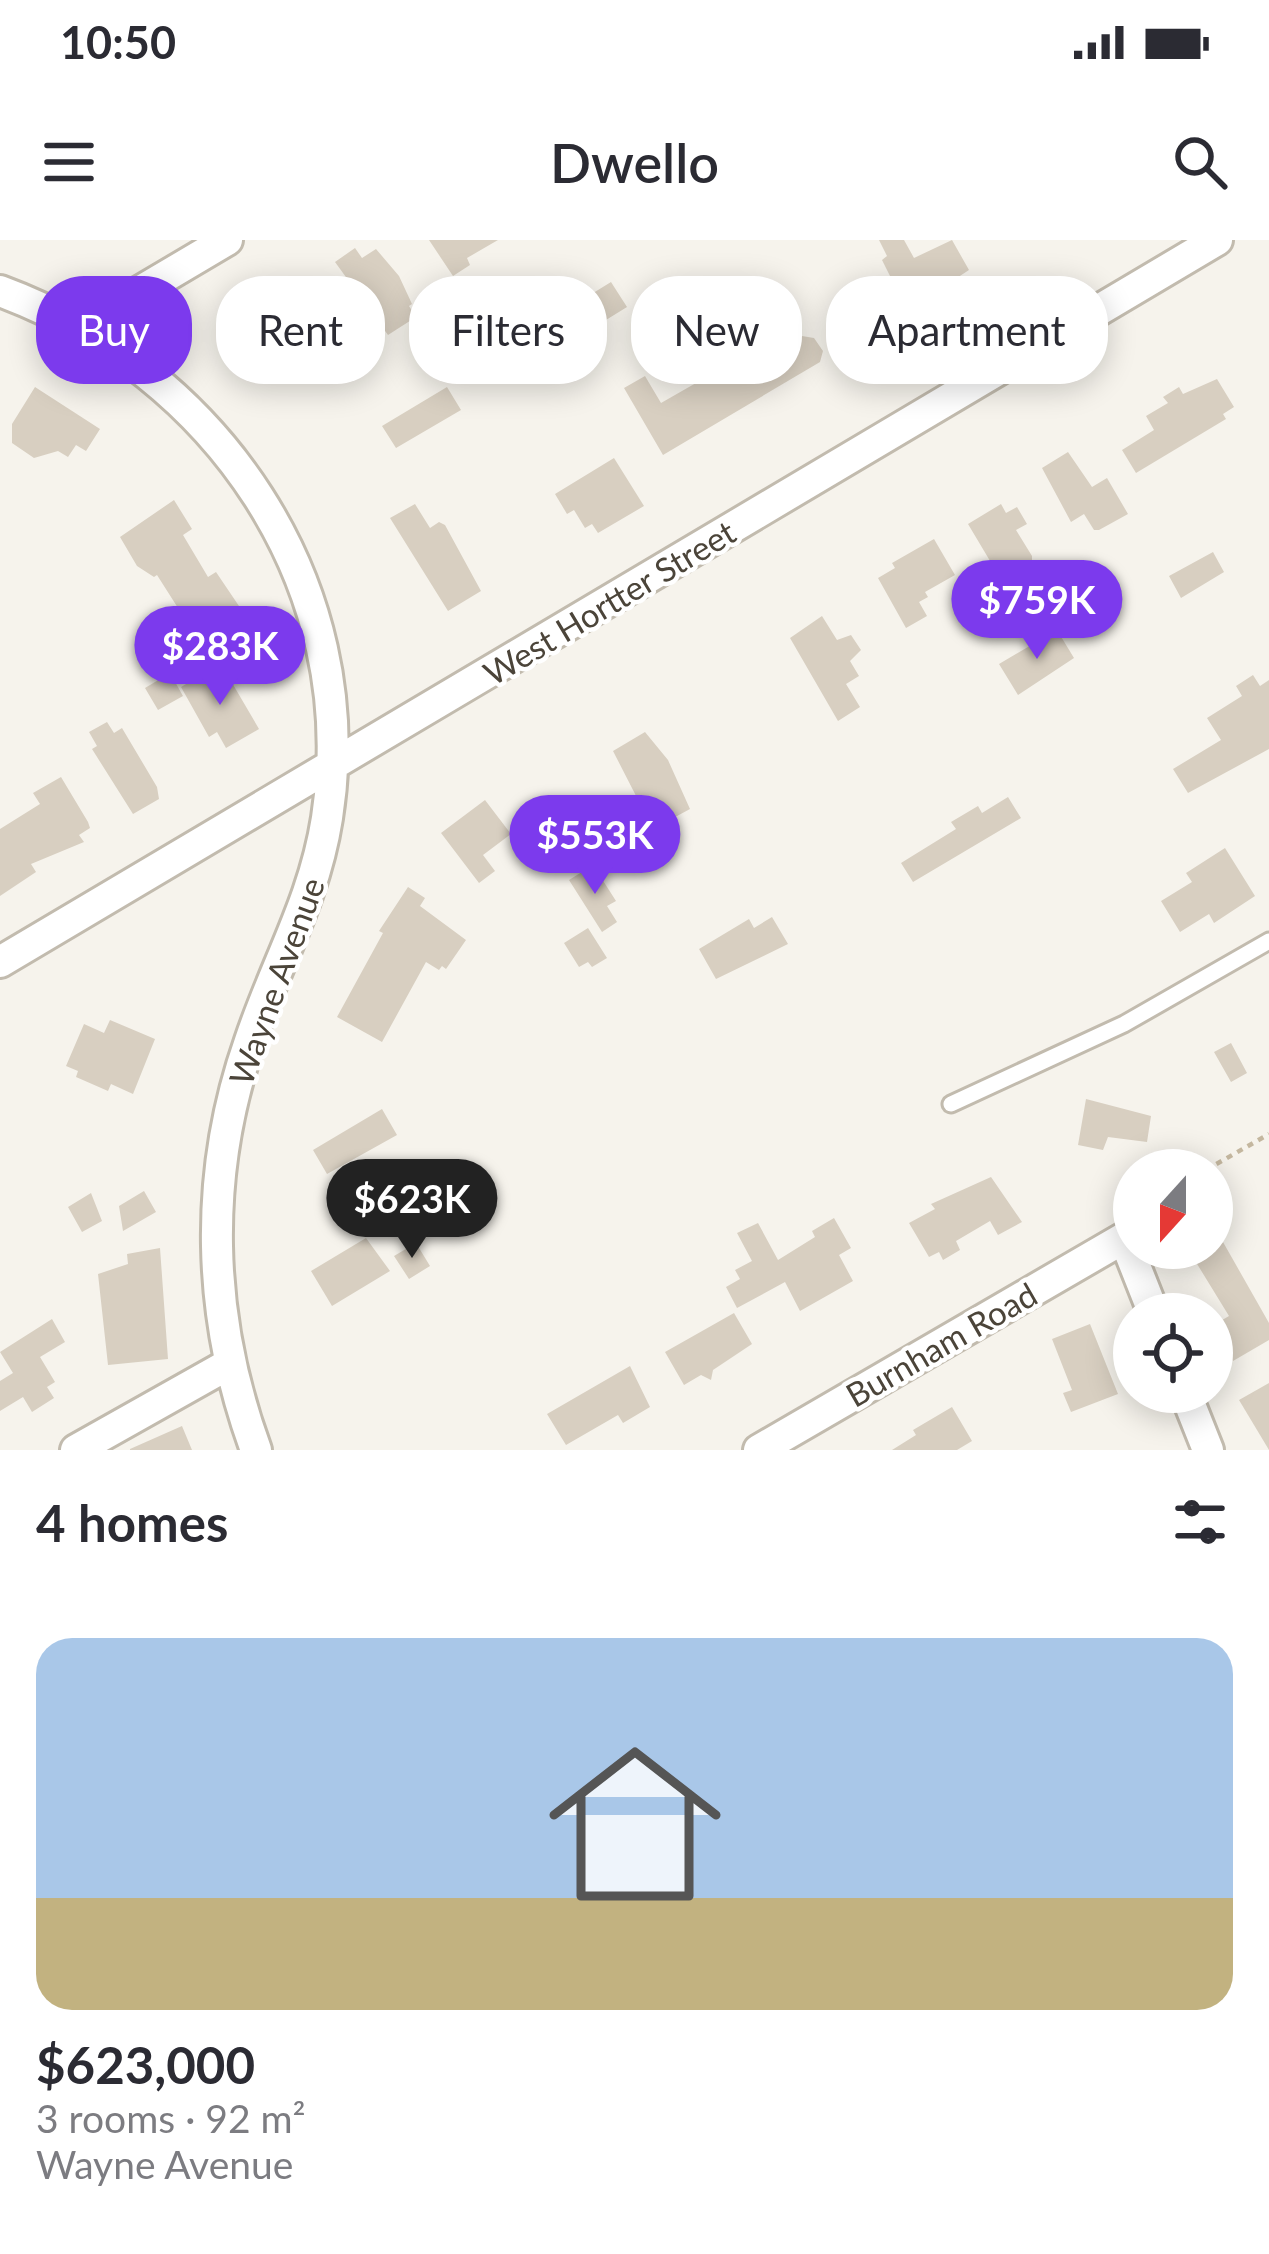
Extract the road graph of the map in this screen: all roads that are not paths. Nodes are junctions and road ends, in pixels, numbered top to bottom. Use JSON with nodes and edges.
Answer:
{"nodes":[{"id":1,"x":227,"y":240,"type":"edge"},
{"id":2,"x":1216,"y":240,"type":"edge"},
{"id":3,"x":166,"y":276,"type":"edge"},
{"id":4,"x":0,"y":291,"type":"edge"},
{"id":5,"x":36,"y":307,"type":"edge"},
{"id":6,"x":158,"y":384,"type":"edge"},
{"id":7,"x":332,"y":764,"type":"junction"},
{"id":8,"x":1269,"y":941,"type":"edge"},
{"id":9,"x":0,"y":962,"type":"edge"},
{"id":10,"x":951,"y":1104,"type":"dead end"},
{"id":11,"x":1146,"y":1293,"type":"edge"},
{"id":12,"x":230,"y":1364,"type":"junction"},
{"id":13,"x":1193,"y":1413,"type":"edge"},
{"id":14,"x":76,"y":1450,"type":"edge"},
{"id":15,"x":256,"y":1450,"type":"edge"},
{"id":16,"x":759,"y":1450,"type":"edge"},
{"id":17,"x":1208,"y":1450,"type":"edge"}],
"edges":[{"from":1,"to":3,"type":"street"},
{"from":2,"to":7,"type":"street","name":"West Hortter Street"},
{"from":4,"to":5,"type":"street","name":"Wayne Avenue"},
{"from":6,"to":7,"type":"street","name":"Wayne Avenue"},
{"from":7,"to":9,"type":"street","name":"West Hortter Street"},
{"from":7,"to":12,"type":"street","name":"Wayne Avenue"},
{"from":8,"to":10,"type":"lane"},
{"from":11,"to":16,"type":"street","name":"Burnham Road"},
{"from":12,"to":14,"type":"street"},
{"from":12,"to":15,"type":"street","name":"Wayne Avenue"},
{"from":13,"to":17,"type":"street"}]}
